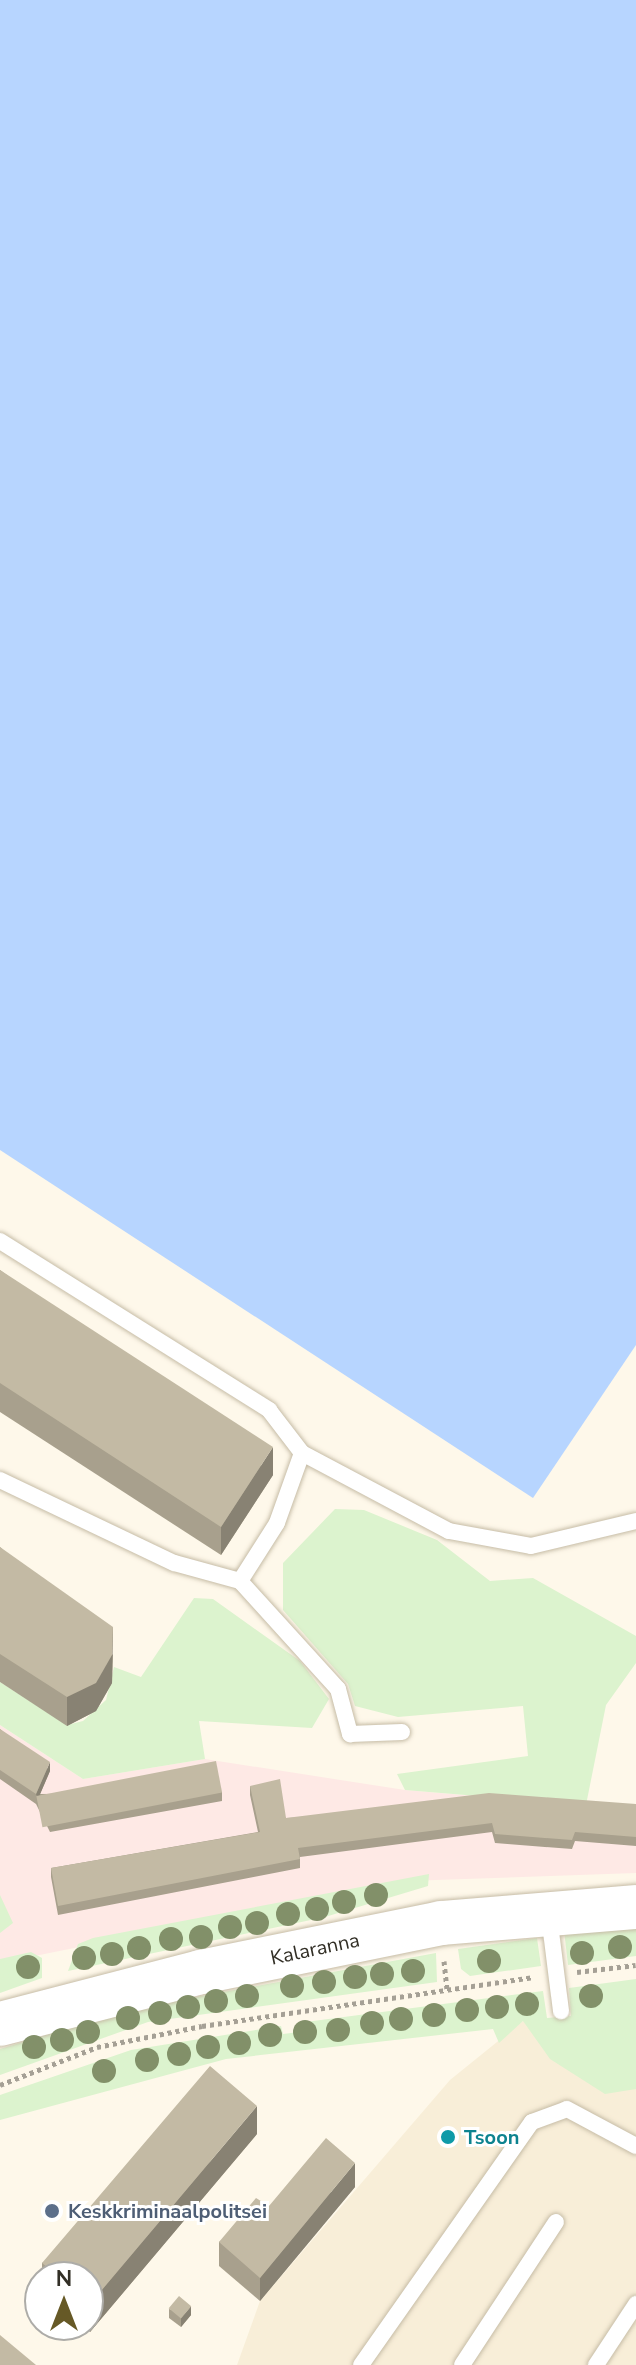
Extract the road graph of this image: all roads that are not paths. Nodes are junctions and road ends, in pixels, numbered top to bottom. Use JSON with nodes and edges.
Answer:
{"nodes":[{"id":1,"x":0,"y":1241,"type":"edge"},
{"id":2,"x":302,"y":1453,"type":"junction"},
{"id":3,"x":0,"y":1480,"type":"edge"},
{"id":4,"x":636,"y":1521,"type":"edge"},
{"id":5,"x":240,"y":1581,"type":"junction"},
{"id":6,"x":402,"y":1732,"type":"dead end"},
{"id":7,"x":636,"y":1907,"type":"edge"},
{"id":8,"x":548,"y":1910,"type":"junction"},
{"id":9,"x":561,"y":2011,"type":"dead end"},
{"id":10,"x":0,"y":2024,"type":"edge"},
{"id":11,"x":636,"y":2146,"type":"edge"},
{"id":12,"x":556,"y":2222,"type":"dead end"},
{"id":13,"x":636,"y":2304,"type":"edge"},
{"id":14,"x":361,"y":2365,"type":"edge"},
{"id":15,"x":462,"y":2365,"type":"edge"},
{"id":16,"x":596,"y":2365,"type":"edge"}],
"edges":[{"from":1,"to":2,"type":"lane"},
{"from":2,"to":4,"type":"lane"},
{"from":2,"to":5,"type":"lane"},
{"from":3,"to":5,"type":"lane"},
{"from":5,"to":6,"type":"lane"},
{"from":7,"to":8,"type":"street","name":"Kalaranna"},
{"from":8,"to":9,"type":"lane"},
{"from":8,"to":10,"type":"street","name":"Kalaranna"},
{"from":11,"to":14,"type":"lane"},
{"from":12,"to":15,"type":"lane"},
{"from":13,"to":16,"type":"lane"}]}
